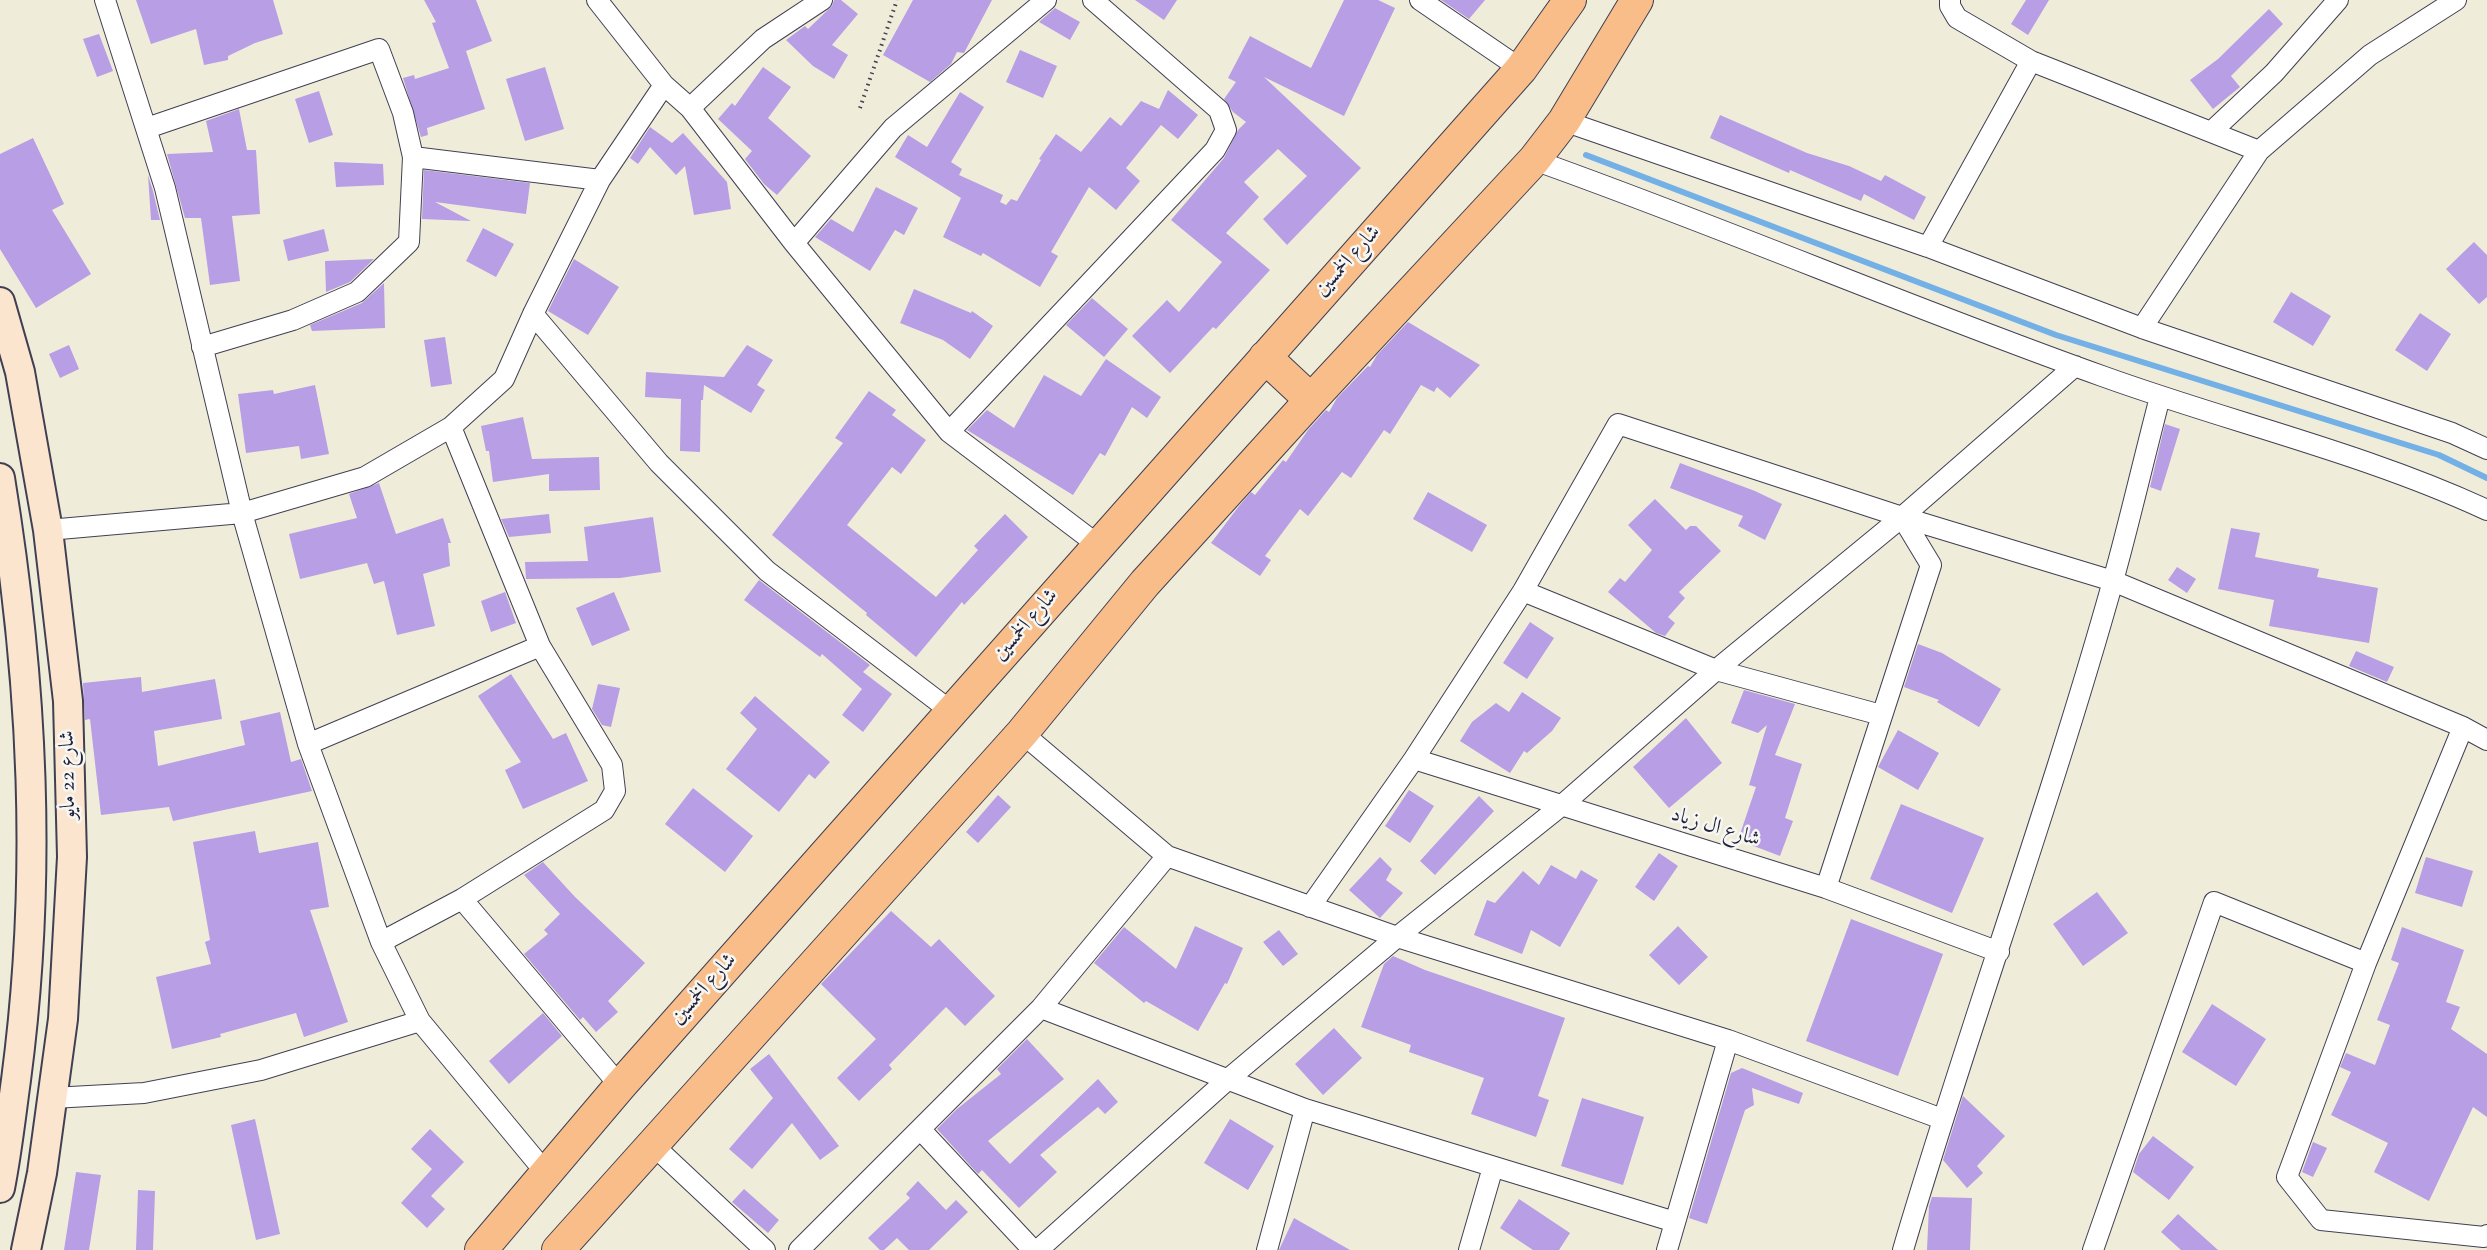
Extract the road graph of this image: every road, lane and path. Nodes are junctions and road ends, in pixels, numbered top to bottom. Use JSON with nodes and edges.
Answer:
{"nodes":[{"id":1,"x":105,"y":0,"type":"edge"},
{"id":2,"x":597,"y":0,"type":"edge"},
{"id":3,"x":822,"y":0,"type":"edge"},
{"id":4,"x":897,"y":0,"type":"edge"},
{"id":5,"x":1046,"y":0,"type":"edge"},
{"id":6,"x":1093,"y":0,"type":"edge"},
{"id":7,"x":1420,"y":0,"type":"edge"},
{"id":8,"x":1570,"y":0,"type":"edge"},
{"id":9,"x":1637,"y":0,"type":"edge"},
{"id":10,"x":1950,"y":0,"type":"edge"},
{"id":11,"x":2337,"y":0,"type":"edge"},
{"id":12,"x":2456,"y":0,"type":"edge"},
{"id":13,"x":2031,"y":61,"type":"junction"},
{"id":14,"x":1521,"y":69,"type":"junction"},
{"id":15,"x":664,"y":85,"type":"junction"},
{"id":16,"x":690,"y":108,"type":"junction"},
{"id":17,"x":860,"y":108,"type":"dead end"},
{"id":18,"x":1564,"y":121,"type":"junction"},
{"id":19,"x":147,"y":128,"type":"junction"},
{"id":20,"x":2211,"y":132,"type":"junction"},
{"id":21,"x":2259,"y":151,"type":"junction"},
{"id":22,"x":413,"y":157,"type":"junction"},
{"id":23,"x":1534,"y":160,"type":"junction"},
{"id":24,"x":600,"y":180,"type":"junction"},
{"id":25,"x":794,"y":243,"type":"junction"},
{"id":26,"x":1928,"y":247,"type":"junction"},
{"id":27,"x":0,"y":302,"type":"edge"},
{"id":28,"x":533,"y":314,"type":"junction"},
{"id":29,"x":2142,"y":328,"type":"junction"},
{"id":30,"x":202,"y":346,"type":"junction"},
{"id":31,"x":1265,"y":357,"type":"junction"},
{"id":32,"x":2075,"y":366,"type":"junction"},
{"id":33,"x":2160,"y":397,"type":"junction"},
{"id":34,"x":1311,"y":400,"type":"junction"},
{"id":35,"x":451,"y":427,"type":"junction"},
{"id":36,"x":949,"y":432,"type":"junction"},
{"id":37,"x":2487,"y":449,"type":"edge"},
{"id":38,"x":0,"y":478,"type":"edge"},
{"id":39,"x":2487,"y":510,"type":"edge"},
{"id":40,"x":242,"y":513,"type":"junction"},
{"id":41,"x":1902,"y":517,"type":"junction"},
{"id":42,"x":48,"y":530,"type":"junction"},
{"id":43,"x":1098,"y":545,"type":"junction"},
{"id":44,"x":2113,"y":581,"type":"junction"},
{"id":45,"x":1523,"y":591,"type":"junction"},
{"id":46,"x":540,"y":646,"type":"junction"},
{"id":47,"x":1716,"y":670,"type":"junction"},
{"id":48,"x":952,"y":712,"type":"junction"},
{"id":49,"x":1881,"y":716,"type":"junction"},
{"id":50,"x":2463,"y":727,"type":"junction"},
{"id":51,"x":1022,"y":733,"type":"junction"},
{"id":52,"x":2487,"y":740,"type":"edge"},
{"id":53,"x":308,"y":744,"type":"junction"},
{"id":54,"x":1414,"y":759,"type":"junction"},
{"id":55,"x":1562,"y":806,"type":"junction"},
{"id":56,"x":1167,"y":856,"type":"junction"},
{"id":57,"x":1826,"y":888,"type":"junction"},
{"id":58,"x":462,"y":899,"type":"junction"},
{"id":59,"x":1310,"y":907,"type":"junction"},
{"id":60,"x":1397,"y":938,"type":"junction"},
{"id":61,"x":381,"y":942,"type":"junction"},
{"id":62,"x":1998,"y":952,"type":"junction"},
{"id":63,"x":2366,"y":963,"type":"junction"},
{"id":64,"x":1041,"y":1008,"type":"junction"},
{"id":65,"x":420,"y":1021,"type":"junction"},
{"id":66,"x":1728,"y":1040,"type":"junction"},
{"id":67,"x":1226,"y":1081,"type":"junction"},
{"id":68,"x":620,"y":1086,"type":"junction"},
{"id":69,"x":52,"y":1098,"type":"junction"},
{"id":70,"x":1305,"y":1109,"type":"junction"},
{"id":71,"x":1942,"y":1119,"type":"junction"},
{"id":72,"x":920,"y":1129,"type":"junction"},
{"id":73,"x":654,"y":1146,"type":"junction"},
{"id":74,"x":1494,"y":1167,"type":"junction"},
{"id":75,"x":546,"y":1173,"type":"junction"},
{"id":76,"x":0,"y":1188,"type":"edge"},
{"id":77,"x":1675,"y":1222,"type":"junction"},
{"id":78,"x":2487,"y":1235,"type":"edge"},
{"id":79,"x":26,"y":1250,"type":"edge"},
{"id":80,"x":481,"y":1250,"type":"edge"},
{"id":81,"x":558,"y":1250,"type":"edge"},
{"id":82,"x":765,"y":1250,"type":"edge"},
{"id":83,"x":799,"y":1250,"type":"edge"},
{"id":84,"x":1033,"y":1250,"type":"edge"},
{"id":85,"x":1038,"y":1250,"type":"edge"},
{"id":86,"x":1267,"y":1250,"type":"edge"},
{"id":87,"x":1469,"y":1250,"type":"edge"},
{"id":88,"x":1667,"y":1250,"type":"edge"},
{"id":89,"x":1903,"y":1250,"type":"edge"},
{"id":90,"x":2093,"y":1250,"type":"edge"}],
"edges":[{"from":1,"to":19,"type":"street"},
{"from":2,"to":15,"type":"street"},
{"from":3,"to":16,"type":"street"},
{"from":4,"to":17,"type":"path"},
{"from":5,"to":25,"type":"street"},
{"from":6,"to":36,"type":"street"},
{"from":7,"to":14,"type":"street"},
{"from":8,"to":14,"type":"main road","name":"شارع الخمسين"},
{"from":9,"to":18,"type":"main road"},
{"from":10,"to":13,"type":"street"},
{"from":11,"to":20,"type":"street"},
{"from":12,"to":21,"type":"street"},
{"from":13,"to":20,"type":"street"},
{"from":13,"to":26,"type":"street"},
{"from":14,"to":31,"type":"main road","name":"شارع الخمسين"},
{"from":15,"to":16,"type":"street"},
{"from":15,"to":24,"type":"street"},
{"from":16,"to":25,"type":"street"},
{"from":18,"to":23,"type":"main road"},
{"from":18,"to":26,"type":"street"},
{"from":19,"to":22,"type":"street"},
{"from":19,"to":30,"type":"street"},
{"from":20,"to":21,"type":"street"},
{"from":21,"to":29,"type":"street"},
{"from":22,"to":24,"type":"street"},
{"from":22,"to":30,"type":"street"},
{"from":23,"to":32,"type":"street"},
{"from":23,"to":34,"type":"main road"},
{"from":24,"to":28,"type":"street"},
{"from":25,"to":36,"type":"street"},
{"from":26,"to":29,"type":"street"},
{"from":27,"to":42,"type":"main road","name":"شارع 22 مايو"},
{"from":28,"to":35,"type":"street"},
{"from":28,"to":48,"type":"street"},
{"from":29,"to":37,"type":"street"},
{"from":30,"to":40,"type":"street"},
{"from":31,"to":34,"type":"main road"},
{"from":31,"to":43,"type":"main road","name":"شارع الخمسين"},
{"from":32,"to":33,"type":"street"},
{"from":32,"to":41,"type":"street"},
{"from":33,"to":39,"type":"street"},
{"from":33,"to":44,"type":"street"},
{"from":34,"to":51,"type":"main road"},
{"from":35,"to":40,"type":"street"},
{"from":35,"to":46,"type":"street"},
{"from":36,"to":43,"type":"street"},
{"from":38,"to":76,"type":"main road","name":"شارع 22 مايو"},
{"from":40,"to":42,"type":"street"},
{"from":40,"to":53,"type":"street"},
{"from":41,"to":44,"type":"street"},
{"from":41,"to":45,"type":"street"},
{"from":41,"to":47,"type":"street"},
{"from":41,"to":49,"type":"street"},
{"from":42,"to":69,"type":"main road","name":"شارع 22 مايو"},
{"from":43,"to":48,"type":"main road","name":"شارع الخمسين"},
{"from":44,"to":50,"type":"street"},
{"from":44,"to":62,"type":"street"},
{"from":45,"to":47,"type":"street"},
{"from":45,"to":54,"type":"street"},
{"from":46,"to":53,"type":"street"},
{"from":46,"to":58,"type":"street"},
{"from":47,"to":49,"type":"street"},
{"from":47,"to":55,"type":"street"},
{"from":48,"to":68,"type":"main road","name":"شارع الخمسين"},
{"from":49,"to":57,"type":"street"},
{"from":50,"to":52,"type":"street"},
{"from":50,"to":63,"type":"street"},
{"from":51,"to":56,"type":"street"},
{"from":51,"to":73,"type":"main road"},
{"from":53,"to":61,"type":"street"},
{"from":54,"to":55,"type":"street","name":"شارع ال زياد"},
{"from":54,"to":59,"type":"street"},
{"from":55,"to":57,"type":"street","name":"شارع ال زياد"},
{"from":55,"to":60,"type":"street"},
{"from":56,"to":59,"type":"street"},
{"from":56,"to":64,"type":"street"},
{"from":57,"to":62,"type":"street","name":"شارع ال زياد"},
{"from":58,"to":61,"type":"street"},
{"from":58,"to":68,"type":"street"},
{"from":59,"to":60,"type":"street"},
{"from":60,"to":66,"type":"street"},
{"from":60,"to":67,"type":"street"},
{"from":61,"to":65,"type":"street"},
{"from":62,"to":71,"type":"street"},
{"from":63,"to":78,"type":"street"},
{"from":63,"to":90,"type":"street"},
{"from":64,"to":67,"type":"street"},
{"from":64,"to":72,"type":"street"},
{"from":65,"to":69,"type":"street"},
{"from":65,"to":75,"type":"street"},
{"from":66,"to":71,"type":"street"},
{"from":66,"to":77,"type":"street"},
{"from":67,"to":70,"type":"street"},
{"from":67,"to":85,"type":"street"},
{"from":68,"to":75,"type":"main road","name":"شارع الخمسين"},
{"from":69,"to":79,"type":"main road","name":"شارع 22 مايو"},
{"from":70,"to":74,"type":"street"},
{"from":70,"to":86,"type":"street"},
{"from":71,"to":89,"type":"street"},
{"from":72,"to":83,"type":"street"},
{"from":72,"to":84,"type":"street"},
{"from":73,"to":81,"type":"main road"},
{"from":73,"to":82,"type":"street"},
{"from":74,"to":77,"type":"street"},
{"from":74,"to":87,"type":"street"},
{"from":75,"to":80,"type":"main road","name":"شارع الخمسين"},
{"from":77,"to":88,"type":"street"}]}
